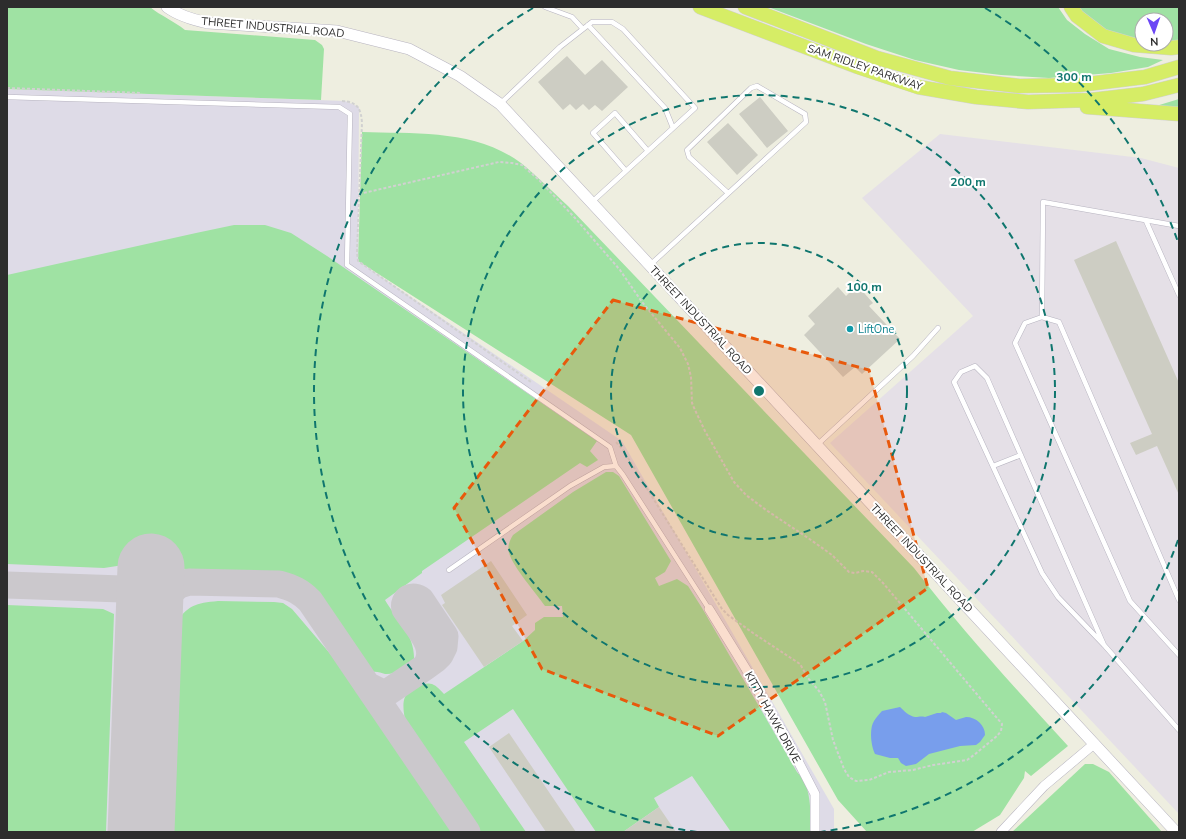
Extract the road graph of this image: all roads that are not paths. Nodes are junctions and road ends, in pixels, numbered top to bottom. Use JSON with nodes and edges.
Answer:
{"nodes":[{"id":1,"x":167,"y":7,"type":"edge"},
{"id":2,"x":545,"y":7,"type":"edge"},
{"id":3,"x":700,"y":7,"type":"edge"},
{"id":4,"x":745,"y":7,"type":"edge"},
{"id":5,"x":1071,"y":7,"type":"edge"},
{"id":6,"x":588,"y":25,"type":"junction"},
{"id":7,"x":583,"y":29,"type":"junction"},
{"id":8,"x":1179,"y":47,"type":"edge"},
{"id":9,"x":1179,"y":67,"type":"edge"},
{"id":10,"x":1179,"y":85,"type":"edge"},
{"id":11,"x":7,"y":97,"type":"edge"},
{"id":12,"x":1028,"y":102,"type":"junction"},
{"id":13,"x":500,"y":104,"type":"junction"},
{"id":14,"x":1179,"y":114,"type":"edge"},
{"id":15,"x":673,"y":128,"type":"junction"},
{"id":16,"x":648,"y":151,"type":"junction"},
{"id":17,"x":626,"y":171,"type":"junction"},
{"id":18,"x":728,"y":193,"type":"junction"},
{"id":19,"x":592,"y":202,"type":"junction"},
{"id":20,"x":1146,"y":221,"type":"junction"},
{"id":21,"x":1179,"y":226,"type":"edge"},
{"id":22,"x":650,"y":265,"type":"junction"},
{"id":23,"x":1179,"y":295,"type":"edge"},
{"id":24,"x":1042,"y":317,"type":"junction"},
{"id":25,"x":938,"y":328,"type":"dead end"},
{"id":26,"x":817,"y":445,"type":"junction"},
{"id":27,"x":1021,"y":455,"type":"junction"},
{"id":28,"x":616,"y":466,"type":"junction"},
{"id":29,"x":993,"y":466,"type":"junction"},
{"id":30,"x":449,"y":570,"type":"dead end"},
{"id":31,"x":1179,"y":600,"type":"edge"},
{"id":32,"x":709,"y":609,"type":"joint"},
{"id":33,"x":1104,"y":645,"type":"junction"},
{"id":34,"x":1179,"y":654,"type":"edge"},
{"id":35,"x":1179,"y":730,"type":"edge"},
{"id":36,"x":1094,"y":744,"type":"junction"},
{"id":37,"x":815,"y":832,"type":"edge"},
{"id":38,"x":1000,"y":832,"type":"edge"},
{"id":39,"x":1176,"y":832,"type":"edge"}],
"edges":[{"from":1,"to":13,"type":"street","name":"THREET INDUSTRIAL ROAD"},
{"from":2,"to":7,"type":"lane"},
{"from":3,"to":12,"type":"main road","name":"SAM RIDLEY PARKWAY"},
{"from":4,"to":9,"type":"main road","name":"SAM RIDLEY PARKWAY"},
{"from":5,"to":8,"type":"main road"},
{"from":6,"to":7,"type":"lane"},
{"from":6,"to":15,"type":"lane"},
{"from":6,"to":15,"type":"lane"},
{"from":7,"to":13,"type":"lane"},
{"from":10,"to":12,"type":"main road","name":"SAM RIDLEY PARKWAY"},
{"from":11,"to":28,"type":"lane"},
{"from":12,"to":14,"type":"main road"},
{"from":13,"to":19,"type":"street","name":"THREET INDUSTRIAL ROAD"},
{"from":15,"to":16,"type":"lane"},
{"from":16,"to":17,"type":"lane"},
{"from":16,"to":17,"type":"lane"},
{"from":17,"to":19,"type":"lane"},
{"from":18,"to":18,"type":"lane"},
{"from":18,"to":22,"type":"lane"},
{"from":19,"to":22,"type":"street","name":"THREET INDUSTRIAL ROAD"},
{"from":20,"to":21,"type":"lane"},
{"from":20,"to":23,"type":"lane"},
{"from":20,"to":24,"type":"lane"},
{"from":22,"to":26,"type":"street","name":"THREET INDUSTRIAL ROAD"},
{"from":24,"to":31,"type":"lane"},
{"from":24,"to":34,"type":"lane"},
{"from":25,"to":26,"type":"lane"},
{"from":26,"to":36,"type":"street","name":"THREET INDUSTRIAL ROAD"},
{"from":27,"to":29,"type":"lane"},
{"from":27,"to":29,"type":"lane"},
{"from":27,"to":33,"type":"lane"},
{"from":28,"to":30,"type":"lane"},
{"from":28,"to":32,"type":"lane"},
{"from":29,"to":33,"type":"lane"},
{"from":32,"to":37,"type":"street","name":"KITTY HAWK DRIVE"},
{"from":33,"to":35,"type":"lane"},
{"from":36,"to":38,"type":"street"},
{"from":36,"to":39,"type":"street","name":"THREET INDUSTRIAL ROAD"}]}
